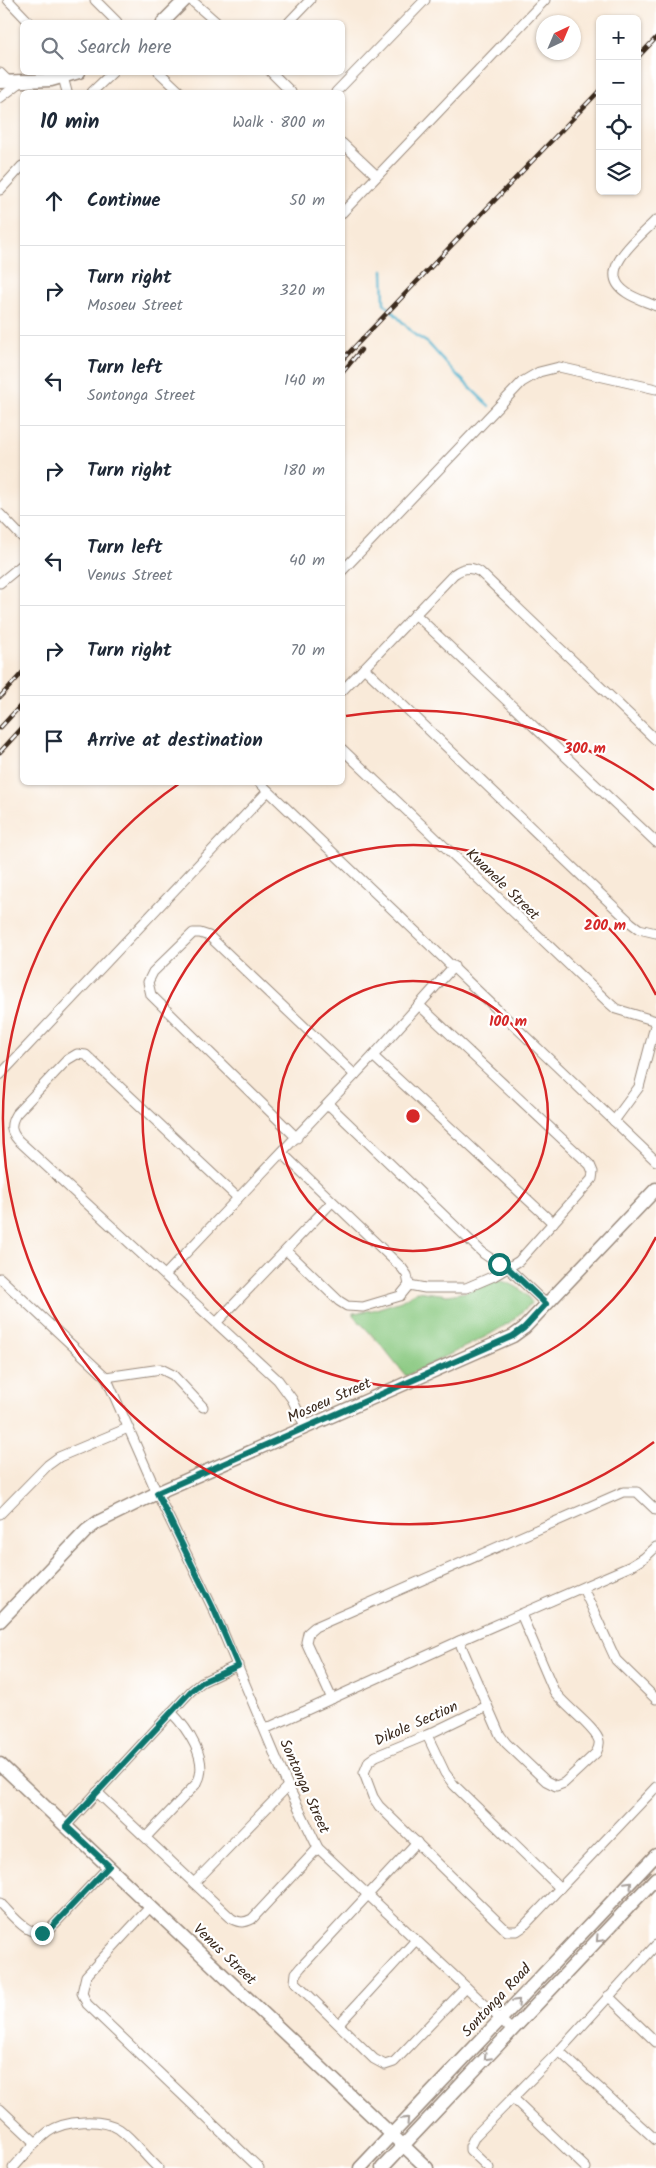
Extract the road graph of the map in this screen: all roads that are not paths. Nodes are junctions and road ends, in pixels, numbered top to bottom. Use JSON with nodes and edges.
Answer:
{"nodes":[{"id":1,"x":8,"y":0,"type":"edge"},
{"id":2,"x":95,"y":0,"type":"edge"},
{"id":3,"x":185,"y":0,"type":"edge"},
{"id":4,"x":191,"y":0,"type":"edge"},
{"id":5,"x":310,"y":0,"type":"edge"},
{"id":6,"x":425,"y":0,"type":"edge"},
{"id":7,"x":545,"y":0,"type":"edge"},
{"id":8,"x":27,"y":20,"type":"edge"},
{"id":9,"x":115,"y":20,"type":"edge"},
{"id":10,"x":165,"y":20,"type":"edge"},
{"id":11,"x":214,"y":20,"type":"edge"},
{"id":12,"x":290,"y":20,"type":"edge"},
{"id":13,"x":69,"y":75,"type":"edge"},
{"id":14,"x":109,"y":75,"type":"edge"},
{"id":15,"x":162,"y":75,"type":"edge"},
{"id":16,"x":274,"y":75,"type":"edge"},
{"id":17,"x":63,"y":77,"type":"junction"},
{"id":18,"x":8,"y":80,"type":"edge"},
{"id":19,"x":66,"y":90,"type":"edge"},
{"id":20,"x":94,"y":90,"type":"edge"},
{"id":21,"x":178,"y":90,"type":"edge"},
{"id":22,"x":289,"y":90,"type":"edge"},
{"id":23,"x":338,"y":90,"type":"edge"},
{"id":24,"x":0,"y":98,"type":"edge"},
{"id":25,"x":345,"y":146,"type":"edge"},
{"id":26,"x":20,"y":168,"type":"edge"},
{"id":27,"x":377,"y":176,"type":"junction"},
{"id":28,"x":0,"y":190,"type":"edge"},
{"id":29,"x":345,"y":210,"type":"edge"},
{"id":30,"x":656,"y":220,"type":"edge"},
{"id":31,"x":656,"y":306,"type":"edge"},
{"id":32,"x":656,"y":389,"type":"edge"},
{"id":33,"x":0,"y":514,"type":"edge"},
{"id":34,"x":20,"y":535,"type":"edge"},
{"id":35,"x":20,"y":567,"type":"edge"},
{"id":36,"x":345,"y":567,"type":"edge"},
{"id":37,"x":0,"y":584,"type":"edge"},
{"id":38,"x":415,"y":614,"type":"junction"},
{"id":39,"x":364,"y":668,"type":"junction"},
{"id":40,"x":345,"y":688,"type":"edge"},
{"id":41,"x":656,"y":740,"type":"edge"},
{"id":42,"x":345,"y":752,"type":"edge"},
{"id":43,"x":262,"y":785,"type":"edge"},
{"id":44,"x":268,"y":791,"type":"junction"},
{"id":45,"x":656,"y":842,"type":"edge"},
{"id":46,"x":656,"y":933,"type":"edge"},
{"id":47,"x":454,"y":966,"type":"junction"},
{"id":48,"x":420,"y":1006,"type":"junction"},
{"id":49,"x":656,"y":1022,"type":"edge"},
{"id":50,"x":373,"y":1056,"type":"junction"},
{"id":51,"x":0,"y":1075,"type":"edge"},
{"id":52,"x":355,"y":1075,"type":"junction"},
{"id":53,"x":328,"y":1104,"type":"junction"},
{"id":54,"x":614,"y":1121,"type":"junction"},
{"id":55,"x":297,"y":1138,"type":"junction"},
{"id":56,"x":282,"y":1153,"type":"junction"},
{"id":57,"x":656,"y":1161,"type":"edge"},
{"id":58,"x":656,"y":1189,"type":"edge"},
{"id":59,"x":238,"y":1198,"type":"junction"},
{"id":60,"x":332,"y":1202,"type":"junction"},
{"id":61,"x":553,"y":1223,"type":"junction"},
{"id":62,"x":287,"y":1251,"type":"junction"},
{"id":63,"x":507,"y":1267,"type":"junction"},
{"id":64,"x":165,"y":1275,"type":"junction"},
{"id":65,"x":0,"y":1278,"type":"edge"},
{"id":66,"x":409,"y":1285,"type":"junction"},
{"id":67,"x":546,"y":1304,"type":"junction"},
{"id":68,"x":217,"y":1322,"type":"junction"},
{"id":69,"x":106,"y":1377,"type":"junction"},
{"id":70,"x":203,"y":1407,"type":"dead end"},
{"id":71,"x":128,"y":1428,"type":"junction"},
{"id":72,"x":306,"y":1428,"type":"junction"},
{"id":73,"x":157,"y":1493,"type":"junction"},
{"id":74,"x":656,"y":1510,"type":"edge"},
{"id":75,"x":0,"y":1514,"type":"edge"},
{"id":76,"x":656,"y":1547,"type":"edge"},
{"id":77,"x":582,"y":1588,"type":"junction"},
{"id":78,"x":521,"y":1614,"type":"junction"},
{"id":79,"x":0,"y":1621,"type":"edge"},
{"id":80,"x":459,"y":1641,"type":"junction"},
{"id":81,"x":238,"y":1666,"type":"junction"},
{"id":82,"x":332,"y":1699,"type":"junction"},
{"id":83,"x":656,"y":1699,"type":"edge"},
{"id":84,"x":487,"y":1706,"type":"junction"},
{"id":85,"x":171,"y":1712,"type":"junction"},
{"id":86,"x":265,"y":1729,"type":"junction"},
{"id":87,"x":427,"y":1736,"type":"junction"},
{"id":88,"x":0,"y":1764,"type":"edge"},
{"id":89,"x":288,"y":1786,"type":"junction"},
{"id":90,"x":656,"y":1787,"type":"edge"},
{"id":91,"x":97,"y":1792,"type":"junction"},
{"id":92,"x":66,"y":1826,"type":"junction"},
{"id":93,"x":146,"y":1837,"type":"junction"},
{"id":94,"x":417,"y":1842,"type":"junction"},
{"id":95,"x":318,"y":1848,"type":"junction"},
{"id":96,"x":656,"y":1855,"type":"edge"},
{"id":97,"x":109,"y":1866,"type":"junction"},
{"id":98,"x":656,"y":1878,"type":"edge"},
{"id":99,"x":194,"y":1883,"type":"junction"},
{"id":100,"x":560,"y":1888,"type":"junction"},
{"id":101,"x":368,"y":1894,"type":"junction"},
{"id":102,"x":0,"y":1903,"type":"edge"},
{"id":103,"x":151,"y":1906,"type":"junction"},
{"id":104,"x":416,"y":1940,"type":"junction"},
{"id":105,"x":656,"y":1946,"type":"edge"},
{"id":106,"x":466,"y":1987,"type":"junction"},
{"id":107,"x":608,"y":1996,"type":"junction"},
{"id":108,"x":500,"y":2020,"type":"junction"},
{"id":109,"x":339,"y":2024,"type":"junction"},
{"id":110,"x":512,"y":2030,"type":"junction"},
{"id":111,"x":656,"y":2042,"type":"edge"},
{"id":112,"x":559,"y":2051,"type":"junction"},
{"id":113,"x":512,"y":2098,"type":"junction"},
{"id":114,"x":0,"y":2108,"type":"edge"},
{"id":115,"x":393,"y":2135,"type":"junction"},
{"id":116,"x":656,"y":2140,"type":"edge"},
{"id":117,"x":36,"y":2143,"type":"junction"},
{"id":118,"x":404,"y":2146,"type":"junction"},
{"id":119,"x":13,"y":2168,"type":"edge"},
{"id":120,"x":158,"y":2168,"type":"edge"},
{"id":121,"x":259,"y":2168,"type":"edge"},
{"id":122,"x":360,"y":2168,"type":"edge"},
{"id":123,"x":382,"y":2168,"type":"edge"},
{"id":124,"x":427,"y":2168,"type":"edge"},
{"id":125,"x":489,"y":2168,"type":"edge"},
{"id":126,"x":586,"y":2168,"type":"edge"}],
"edges":[{"from":1,"to":8,"type":"street"},
{"from":2,"to":9,"type":"street"},
{"from":3,"to":10,"type":"street"},
{"from":4,"to":11,"type":"street"},
{"from":5,"to":12,"type":"street"},
{"from":6,"to":23,"type":"street"},
{"from":7,"to":27,"type":"street"},
{"from":13,"to":17,"type":"street"},
{"from":14,"to":20,"type":"street"},
{"from":15,"to":21,"type":"street"},
{"from":16,"to":22,"type":"street"},
{"from":17,"to":18,"type":"street"},
{"from":17,"to":19,"type":"street"},
{"from":18,"to":24,"type":"street"},
{"from":25,"to":27,"type":"street"},
{"from":26,"to":28,"type":"street"},
{"from":27,"to":29,"type":"street"},
{"from":30,"to":31,"type":"street"},
{"from":32,"to":36,"type":"street"},
{"from":33,"to":34,"type":"street"},
{"from":35,"to":37,"type":"street"},
{"from":38,"to":39,"type":"street"},
{"from":38,"to":41,"type":"street"},
{"from":38,"to":45,"type":"street"},
{"from":39,"to":40,"type":"street"},
{"from":39,"to":46,"type":"street"},
{"from":42,"to":49,"type":"street","name":"Kwanele Street"},
{"from":43,"to":44,"type":"street"},
{"from":44,"to":47,"type":"street"},
{"from":44,"to":51,"type":"street"},
{"from":47,"to":48,"type":"street"},
{"from":47,"to":54,"type":"street"},
{"from":48,"to":50,"type":"street"},
{"from":48,"to":61,"type":"street"},
{"from":49,"to":54,"type":"street"},
{"from":50,"to":52,"type":"street"},
{"from":50,"to":61,"type":"street"},
{"from":52,"to":53,"type":"street"},
{"from":52,"to":55,"type":"street"},
{"from":53,"to":55,"type":"street"},
{"from":53,"to":63,"type":"street"},
{"from":54,"to":57,"type":"street"},
{"from":55,"to":56,"type":"street"},
{"from":56,"to":59,"type":"street"},
{"from":56,"to":60,"type":"street"},
{"from":58,"to":67,"type":"street","name":"Mosoeu Street"},
{"from":59,"to":64,"type":"street"},
{"from":59,"to":64,"type":"street"},
{"from":60,"to":62,"type":"street"},
{"from":60,"to":66,"type":"street"},
{"from":61,"to":63,"type":"street"},
{"from":62,"to":66,"type":"street"},
{"from":62,"to":68,"type":"street"},
{"from":63,"to":66,"type":"street"},
{"from":63,"to":67,"type":"street"},
{"from":64,"to":68,"type":"street"},
{"from":65,"to":69,"type":"street"},
{"from":67,"to":72,"type":"street","name":"Mosoeu Street"},
{"from":68,"to":72,"type":"street"},
{"from":69,"to":70,"type":"street"},
{"from":69,"to":71,"type":"street","name":"Sontonga Street"},
{"from":71,"to":73,"type":"street","name":"Sontonga Street"},
{"from":71,"to":75,"type":"street"},
{"from":72,"to":73,"type":"street","name":"Mosoeu Street"},
{"from":73,"to":79,"type":"street","name":"Mosoeu Street"},
{"from":73,"to":81,"type":"street","name":"Sontonga Street"},
{"from":74,"to":82,"type":"street"},
{"from":76,"to":77,"type":"street"},
{"from":77,"to":78,"type":"street"},
{"from":77,"to":83,"type":"street"},
{"from":78,"to":80,"type":"street"},
{"from":78,"to":84,"type":"street"},
{"from":80,"to":82,"type":"street"},
{"from":80,"to":84,"type":"street"},
{"from":81,"to":85,"type":"street"},
{"from":81,"to":86,"type":"street","name":"Sontonga Street"},
{"from":82,"to":86,"type":"street"},
{"from":84,"to":87,"type":"street","name":"Dikole Section"},
{"from":85,"to":91,"type":"street"},
{"from":85,"to":93,"type":"street"},
{"from":86,"to":89,"type":"street","name":"Sontonga Street"},
{"from":87,"to":94,"type":"street","name":"Dikole Section"},
{"from":87,"to":100,"type":"street"},
{"from":88,"to":92,"type":"street","name":"Venus Street"},
{"from":89,"to":95,"type":"street","name":"Sontonga Street"},
{"from":89,"to":99,"type":"street"},
{"from":90,"to":100,"type":"street"},
{"from":91,"to":92,"type":"street"},
{"from":91,"to":93,"type":"street"},
{"from":92,"to":97,"type":"street","name":"Venus Street"},
{"from":93,"to":99,"type":"street"},
{"from":94,"to":100,"type":"street"},
{"from":94,"to":101,"type":"street"},
{"from":95,"to":99,"type":"street"},
{"from":95,"to":101,"type":"street","name":"Sontonga Street"},
{"from":108,"to":96,"type":"street","name":"Sontonga Road","one_way":true},
{"from":97,"to":102,"type":"street"},
{"from":97,"to":103,"type":"street","name":"Venus Street"},
{"from":98,"to":110,"type":"street","one_way":true},
{"from":101,"to":104,"type":"street","name":"Sontonga Street"},
{"from":101,"to":109,"type":"street"},
{"from":103,"to":115,"type":"street","name":"Venus Street"},
{"from":103,"to":121,"type":"street"},
{"from":104,"to":106,"type":"street","name":"Sontonga Street"},
{"from":104,"to":109,"type":"street"},
{"from":105,"to":107,"type":"street"},
{"from":106,"to":108,"type":"street","name":"Sontonga Street"},
{"from":106,"to":109,"type":"street"},
{"from":107,"to":111,"type":"street"},
{"from":107,"to":112,"type":"street"},
{"from":108,"to":110,"type":"street","name":"Sontonga Street"},
{"from":115,"to":108,"type":"street","name":"Sontonga Road","one_way":true},
{"from":110,"to":118,"type":"street","one_way":true},
{"from":112,"to":113,"type":"street"},
{"from":112,"to":116,"type":"street"},
{"from":113,"to":125,"type":"street"},
{"from":113,"to":126,"type":"street"},
{"from":114,"to":117,"type":"street"},
{"from":115,"to":118,"type":"street","name":"Venus Street"},
{"from":115,"to":122,"type":"street","name":"Sontonga Road"},
{"from":117,"to":119,"type":"street"},
{"from":117,"to":120,"type":"street"},
{"from":118,"to":123,"type":"street"},
{"from":118,"to":124,"type":"street","name":"Venus Street"}]}
